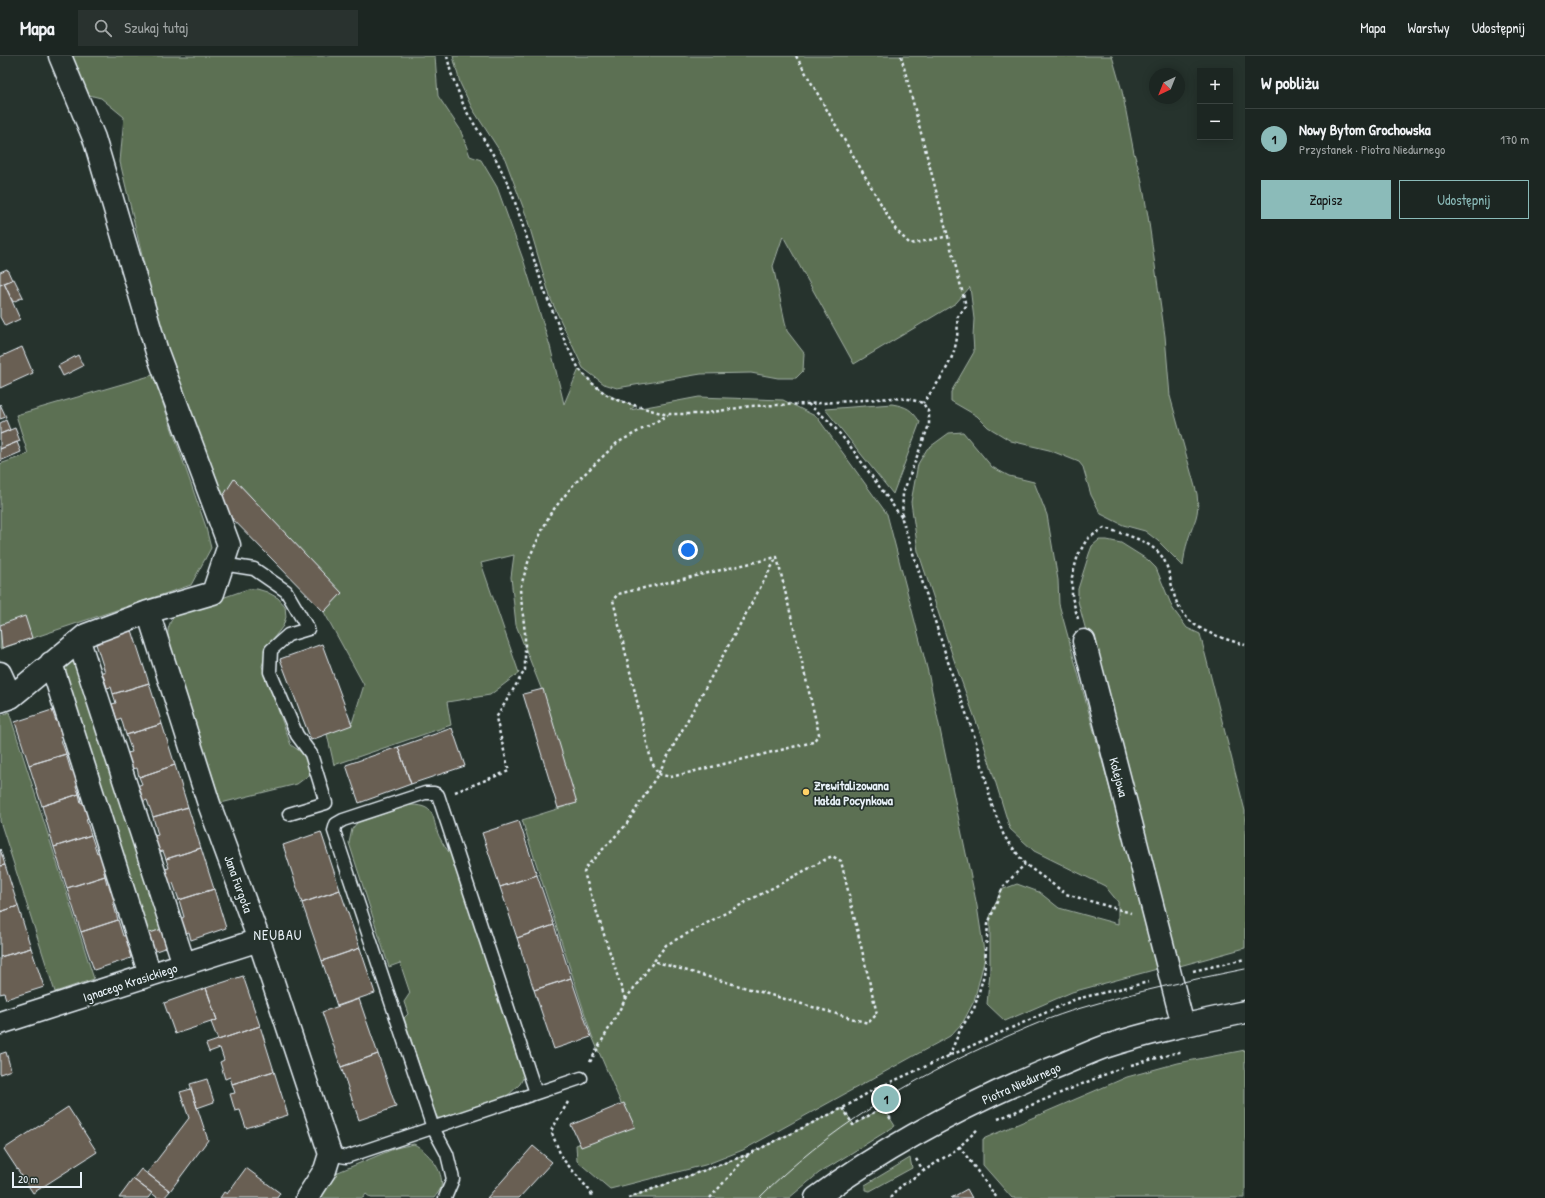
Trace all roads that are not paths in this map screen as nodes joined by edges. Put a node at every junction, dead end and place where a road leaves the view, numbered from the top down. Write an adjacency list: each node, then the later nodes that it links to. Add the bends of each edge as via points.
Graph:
1 (60, 56): 2 (street, via 94,138 157,352 229,545)
2 (222, 564): 3 (street, via 213,593); 9 (lane, via 254,569 286,592 308,629 288,635 271,650 270,672 297,735 311,754 326,803)
3 (148, 612): 4 (street, via 86,635); 10 (street, Jana Furgoła, via 209,804)
4 (79, 641): 6 (street); 11 (street)
5 (1084, 641): 15 (street, Kolejowa)
6 (51, 663): 8 (street); 12 (street)
7 (0, 673): 8 (street)
8 (6, 699)
9 (289, 814)
10 (259, 940): 11 (street, Ignacego Krasickiego); 19 (street, Jana Furgoła)
11 (184, 964): 12 (street, Ignacego Krasickiego)
12 (150, 975): 14 (street, Ignacego Krasickiego)
13 (1245, 1012): 15 (street, Piotra Niedurnego)
14 (1, 1019)
15 (1183, 1025): 22 (street, Piotra Niedurnego, via 1104,1048 1007,1088 904,1140)
16 (581, 1078): 17 (lane)
17 (536, 1093): 18 (lane); 18 (lane, via 440,798 434,793 425,793 343,820 336,824 334,831)
18 (433, 1128): 19 (lane, via 346,1157); 21 (lane, via 447,1154 453,1179)
19 (330, 1154): 20 (street, via 325,1170)
20 (306, 1198)
21 (445, 1198)
22 (816, 1198)

